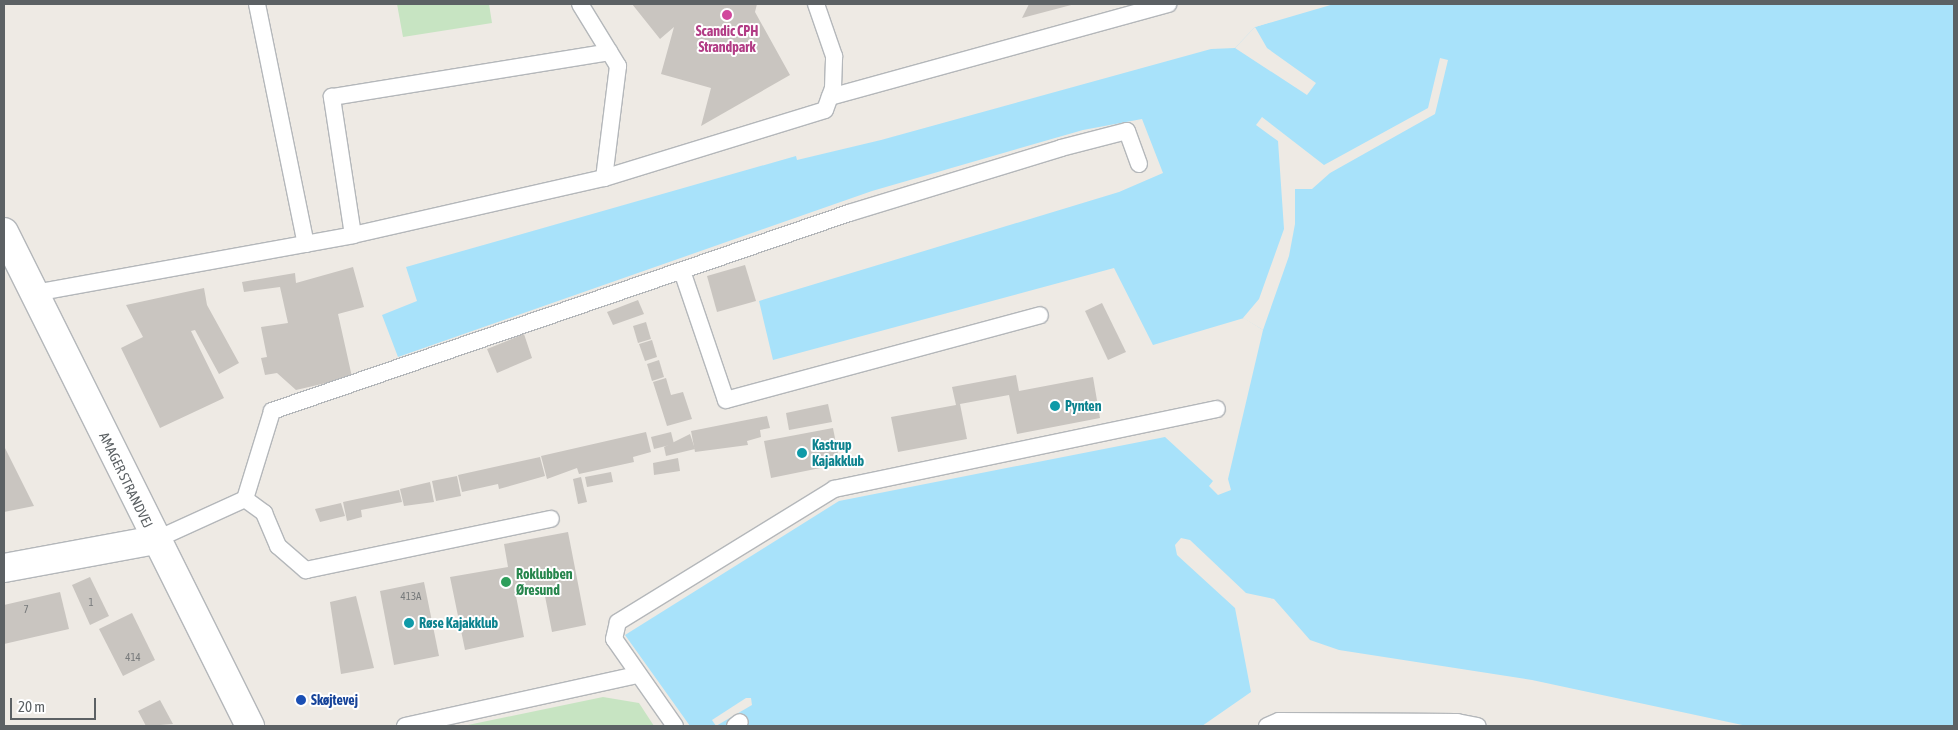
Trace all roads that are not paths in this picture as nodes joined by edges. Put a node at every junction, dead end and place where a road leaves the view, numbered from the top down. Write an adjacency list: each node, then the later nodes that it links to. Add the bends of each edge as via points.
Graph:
1 (257, 4): 11 (lane)
2 (580, 4): 5 (lane)
3 (816, 4): 6 (lane, via 834,56)
4 (1168, 4): 6 (lane)
5 (609, 52): 8 (lane, via 618,66); 10 (lane, via 332,97)
6 (830, 97): 8 (lane, via 825,110)
7 (1139, 164): 12 (lane, via 1127,131 849,213)
8 (604, 178): 10 (lane)
9 (4, 232): 13 (street, AMAGER STRANDVEJ)
10 (353, 235): 11 (lane)
11 (306, 244): 13 (lane)
12 (682, 271): 14 (lane, via 726,400); 16 (lane, via 272,411)
13 (35, 293): 18 (street, AMAGER STRANDVEJ)
14 (1040, 315)
15 (1218, 409): 20 (lane, via 834,489 618,622 614,639)
16 (245, 499): 17 (lane, via 264,513 278,546 306,570); 18 (lane)
17 (551, 519)
18 (155, 540): 19 (street); 21 (street, AMAGER STRANDVEJ)
19 (4, 568)
20 (637, 675): 22 (lane); 23 (lane)
21 (250, 726)
22 (405, 726)
23 (675, 726)
24 (1267, 726): 25 (lane, via 1288,721 1457,722)
25 (1478, 726)

